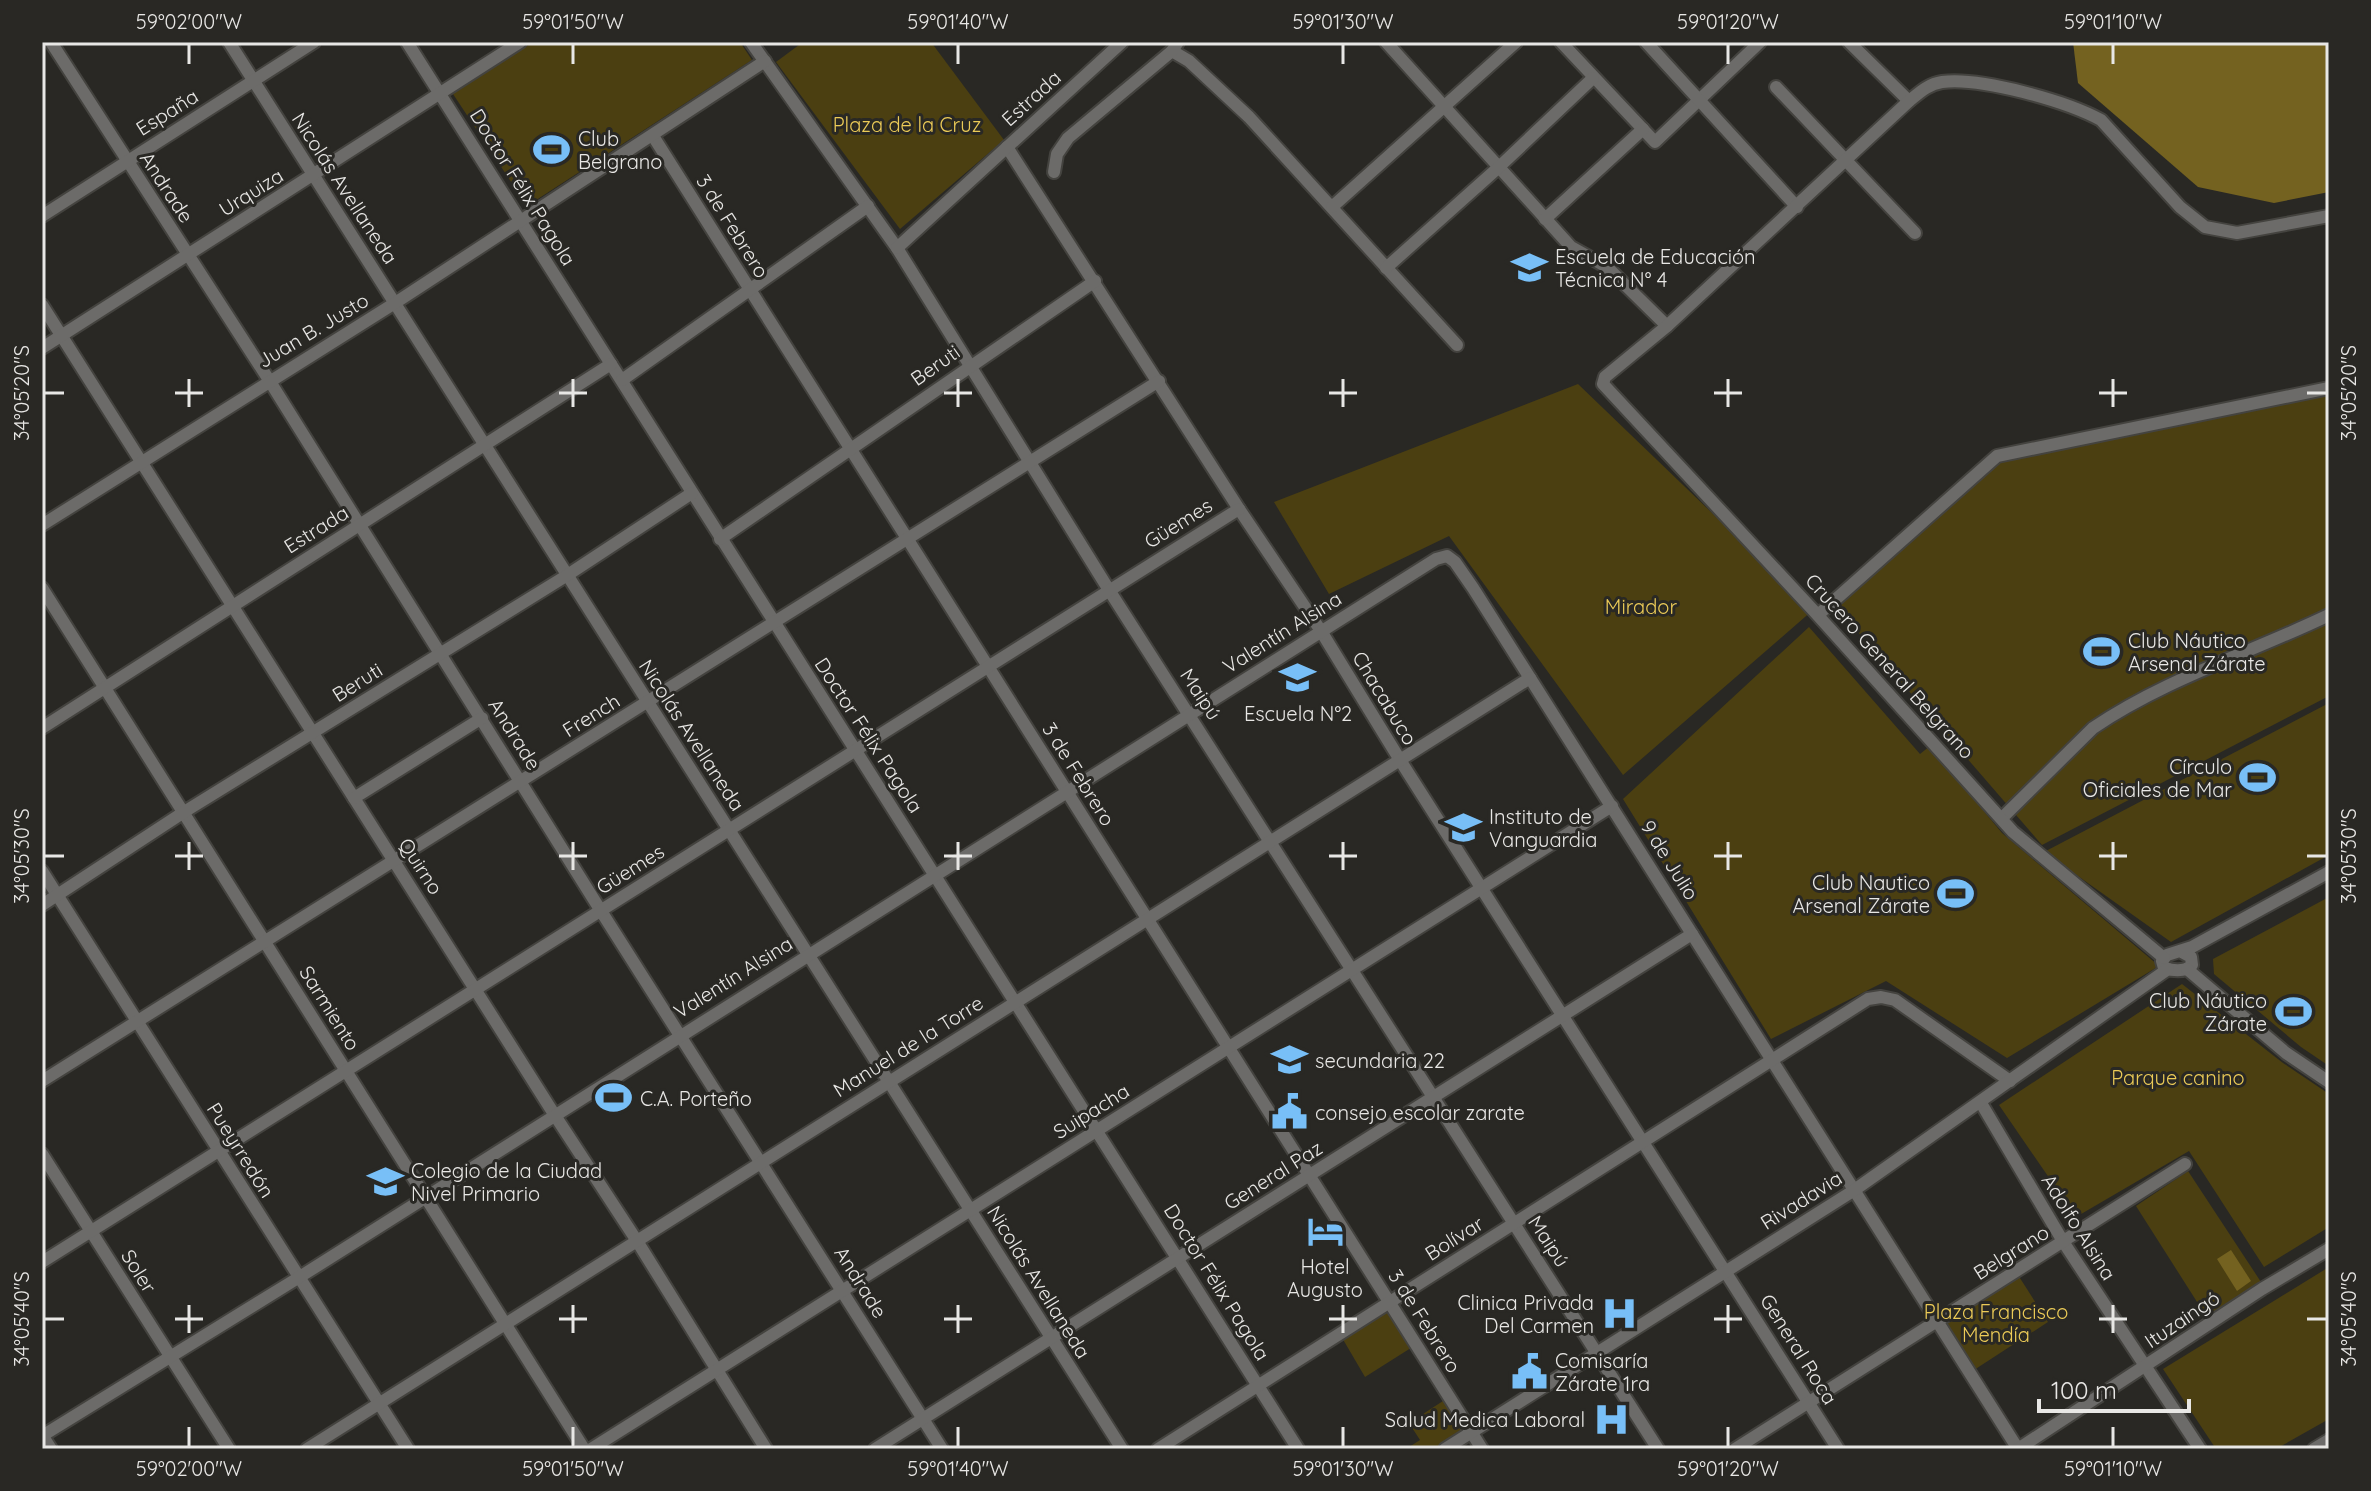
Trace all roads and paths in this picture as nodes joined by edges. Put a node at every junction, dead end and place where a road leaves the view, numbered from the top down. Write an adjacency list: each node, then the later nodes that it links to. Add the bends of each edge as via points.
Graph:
1 (51, 42): 27 (street, Andrade)
2 (229, 42): 17 (street, Nicolás Avellaneda)
3 (314, 42): 17 (street, España)
4 (407, 42): 19 (street, Doctor Félix Pagola)
5 (520, 42): 19 (street, Urquiza)
6 (751, 42): 15 (street)
7 (1122, 42): 25 (street, Estrada)
8 (1386, 42): 22 (street)
9 (1516, 42): 22 (street)
10 (1561, 42): 16 (street)
11 (1646, 42): 20 (street)
12 (1760, 42): 20 (street)
13 (1849, 42): 21 (street)
14 (1175, 47): 29 (street, via 1068,138 1057,154); 32 (street)
15 (765, 61): 24 (street, Juan B. Justo); 31 (street, Maipú)
16 (1593, 78): 23 (street); 28 (street)
17 (254, 82): 27 (street, España); 30 (street, Nicolás Avellaneda)
18 (1776, 87): 26 (street)
19 (440, 93): 30 (street, Urquiza); 36 (street, Doctor Félix Pagola)
20 (1700, 101): 23 (street, via 1655,142); 33 (street)
21 (1909, 101): 26 (street); 35 (street, via 1941,82 1970,83 2088,113 2110,126 2192,219 2219,231 2237,233)
22 (1444, 107): 28 (street); 32 (street)
23 (1643, 129): 37 (street)
24 (653, 136): 36 (street, Juan B. Justo); 43 (street, 3 de Febrero)
25 (1007, 147): 39 (street, Estrada); 42 (street, Chacabuco)
26 (1847, 160): 33 (street); 38 (street)
27 (127, 161): 34 (street, España); 40 (street, Andrade)
28 (1499, 167): 37 (street); 41 (street)
29 (1054, 172)
30 (314, 176): 40 (street, Urquiza); 44 (street, Nicolás Avellaneda)
31 (868, 206): 39 (street, Maipú); 43 (street)
32 (1332, 207): 41 (street)
33 (1797, 207): 46 (street)
34 (42, 216)
35 (2329, 216)
36 (520, 219): 44 (street, Juan B. Justo); 50 (street, Doctor Félix Pagola)
37 (1545, 219): 46 (street, via 1571,247 1607,267)
38 (1915, 233)
39 (897, 248): 51 (street, Maipú)
40 (187, 255): 47 (street, Urquiza); 52 (street, Andrade)
41 (1386, 268): 48 (street)
42 (1095, 281): 51 (street, Beruti); 54 (street, Chacabuco)
43 (749, 289): 53 (street); 57 (street, 3 de Febrero)
44 (395, 303): 52 (street, Juan B. Justo); 56 (street, Nicolás Avellaneda)
45 (42, 305): 47 (street, Quirno)
46 (1667, 326): 71 (street, Crucero General Belgrano, via 1603,384)
47 (62, 335): 49 (street, Urquiza); 58 (street, Quirno)
48 (1457, 345)
49 (42, 348)
50 (611, 364): 53 (street, Doctor Félix Pagola); 56 (street, Estrada)
51 (971, 364): 57 (street, Beruti); 59 (street, Maipú)
52 (269, 380): 58 (street, Juan B. Justo); 63 (street, Andrade)
53 (622, 380): 60 (street, Doctor Félix Pagola)
54 (1159, 381): 59 (street, French); 61 (street, Chacabuco)
55 (2329, 388): 71 (street, via 1997,456)
56 (485, 444): 63 (street, Estrada); 67 (street, Nicolás Avellaneda)
57 (851, 450): 64 (street, Beruti); 65 (street, 3 de Febrero)
58 (141, 462): 62 (street, Juan B. Justo); 70 (street, Quirno)
59 (1030, 462): 65 (street, French); 69 (street, Maipú)
60 (692, 493): 64 (street, Doctor Félix Pagola); 67 (street, Beruti)
61 (1239, 509): 69 (street, Güemes); 74 (street, Chacabuco)
62 (42, 525)
63 (360, 525): 70 (street, Estrada); 75 (street, Andrade)
64 (720, 539): 73 (street, Doctor Félix Pagola)
65 (907, 540): 73 (street, French); 76 (street, 3 de Febrero)
66 (1447, 556): 74 (street, Valentín Alsina); 77 (street, 9 de Julio)
67 (566, 576): 75 (street, Beruti); 79 (street, Nicolás Avellaneda)
68 (42, 588): 78 (street, Sarmiento)
69 (1109, 590): 76 (street, Güemes); 80 (street, Maipú)
70 (232, 605): 78 (street, Estrada); 83 (street, Quirno)
71 (1818, 615): 91 (street, Crucero General Belgrano)
72 (2329, 615): 91 (street, via 2171,682 2109,717)
73 (773, 623): 79 (street, French); 84 (street, Doctor Félix Pagola)
74 (1321, 631): 80 (street, Valentín Alsina); 85 (street, Chacabuco)
75 (442, 654): 81 (street, Andrade); 83 (street, Beruti)
76 (988, 667): 84 (street, Güemes); 87 (street, 3 de Febrero)
77 (1530, 678): 85 (street, Manuel de la Torre); 89 (street, 9 de Julio)
78 (104, 688): 82 (street, Estrada); 90 (street, Sarmiento)
79 (648, 703): 86 (street, French); 92 (street, Nicolás Avellaneda)
80 (1190, 713): 87 (street, Valentín Alsina); 93 (street, Maipú)
81 (482, 718): 86 (street, Andrade); 88 (street)
82 (42, 728)
83 (313, 733): 88 (street, Quirno); 90 (street, Beruti)
84 (855, 751): 92 (street, Güemes); 97 (street, Doctor Félix Pagola)
85 (1400, 760): 93 (street, Manuel de la Torre); 99 (street, Chacabuco)
86 (521, 782): 94 (street, French); 102 (street, Andrade)
87 (1066, 791): 97 (street, Valentín Alsina); 103 (street, 3 de Febrero)
88 (354, 798): 94 (street, Quirno)
89 (1612, 806): 99 (street, Suipacha); 104 (street, 9 de Julio)
90 (184, 812): 100 (street, Beruti); 105 (street, Sarmiento)
91 (2002, 818): 108 (street, Crucero General Belgrano)
92 (729, 830): 102 (street, Güemes); 107 (street, Nicolás Avellaneda)
93 (1271, 841): 103 (street, Manuel de la Torre); 110 (street, Maipú)
94 (394, 862): 105 (street, French); 111 (street, Quirno)
95 (42, 871): 100 (street, Pueyrredón)
96 (2329, 872): 106 (street, Rivadavia)
97 (934, 875): 107 (street, Valentín Alsina); 112 (street, Doctor Félix Pagola)
98 (2329, 881): 109 (street, via 2201,950)
99 (1483, 888): 110 (street, Suipacha); 113 (street, Chacabuco)
100 (57, 895): 101 (street, Beruti); 114 (street, Pueyrredón)
101 (42, 905)
102 (601, 911): 111 (street, Güemes); 115 (street, Andrade)
103 (1147, 920): 112 (street, Manuel de la Torre); 116 (street, 3 de Febrero)
104 (1692, 934): 113 (street, General Paz); 117 (street, 9 de Julio)
105 (263, 940): 114 (street, French); 118 (street, Sarmiento)
106 (2180, 951): 108 (street, Rivadavia); 109 (street, via 2187,953)
107 (808, 954): 115 (street, Valentín Alsina); 121 (street, Nicolás Avellaneda)
108 (2166, 964): 109 (street); 120 (street, Rivadavia)
109 (2190, 965): 122 (street, via 2286,1053)
110 (1353, 970): 116 (street, Suipacha); 123 (street, Maipú)
111 (477, 988): 118 (street, Güemes); 125 (street, Quirno)
112 (1015, 1003): 121 (street, Manuel de la Torre); 126 (street, Doctor Félix Pagola)
113 (1564, 1015): 123 (street, General Paz); 127 (street, Chacabuco)
114 (137, 1021): 119 (street, French); 128 (street, Pueyrredón)
115 (680, 1035): 125 (street, Valentín Alsina); 130 (street, Andrade)
116 (1228, 1047): 126 (street, Suipacha); 132 (street, 3 de Febrero)
117 (1772, 1061): 120 (street, Bolívar, via 1868,999 1881,997 1895,1000); 127 (street, Bolívar); 133 (street, 9 de Julio)
118 (345, 1069): 128 (street, Güemes); 134 (street, Sarmiento)
119 (42, 1081)
120 (2010, 1081): 124 (street, Rivadavia)
121 (889, 1082): 130 (street, Manuel de la Torre); 135 (street, Nicolás Avellaneda)
122 (2329, 1082)
123 (1434, 1097): 132 (street, General Paz); 136 (street, Maipú)
124 (1981, 1103): 133 (street, Rivadavia); 139 (street, Adolfo Alsina)
125 (554, 1114): 134 (street, Valentín Alsina); 138 (street, Quirno)
126 (1097, 1131): 135 (street, Suipacha); 141 (street, Doctor Félix Pagola)
127 (1642, 1143): 136 (street, Bolívar); 143 (street, Chacabuco)
128 (218, 1150): 137 (street, Güemes); 144 (street, Pueyrredón)
129 (42, 1154): 137 (street, Soler)
130 (761, 1162): 138 (street, Manuel de la Torre); 145 (street, Andrade)
131 (2185, 1164): 139 (street, Belgrano)
132 (1309, 1176): 141 (street, General Paz); 146 (street, 3 de Febrero)
133 (1853, 1191): 143 (street, Rivadavia); 147 (street, 9 de Julio)
134 (425, 1196): 144 (street, Valentín Alsina); 148 (street, Sarmiento)
135 (970, 1210): 145 (street, Suipacha); 149 (street, Nicolás Avellaneda)
136 (1514, 1224): 146 (street, Bolívar); 150 (street, Maipú)
137 (91, 1232): 142 (street, Güemes); 151 (street, Soler)
138 (637, 1241): 148 (street, Manuel de la Torre); 153 (street, Quirno)
139 (2064, 1243): 147 (street, Belgrano); 152 (street, Adolfo Alsina)
140 (2329, 1249): 152 (street, Ituzaingó)
141 (1178, 1258): 149 (street, General Paz); 154 (street, Doctor Félix Pagola)
142 (42, 1262)
143 (1726, 1271): 150 (street, Rivadavia); 155 (street, General Roca)
144 (298, 1278): 151 (street, Valentín Alsina); 156 (street, Pueyrredón)
145 (843, 1291): 153 (street, Suipacha); 157 (street, Andrade)
146 (1389, 1303): 154 (street, Bolívar); 158 (street, 3 de Febrero)
147 (1936, 1322): 155 (street, Belgrano); 178 (street, 9 de Julio)
148 (505, 1324): 156 (street, Manuel de la Torre); 165 (street, Sarmiento)
149 (1051, 1339): 157 (street, General Paz); 170 (street, Nicolás Avellaneda)
150 (1597, 1353): 158 (street, Rivadavia); 175 (street, Maipú)
151 (169, 1355): 159 (street, Valentín Alsina); 162 (street, Soler)
152 (2146, 1367): 178 (street, Ituzaingó); 179 (street, Adolfo Alsina)
153 (717, 1371): 166 (street, Suipacha); 167 (street, Quirno)
154 (1259, 1385): 171 (street, Bolívar); 172 (street, Doctor Félix Pagola)
155 (1809, 1402): 176 (street, Belgrano); 177 (street, General Roca)
156 (379, 1404): 163 (street, Manuel de la Torre); 164 (street, Pueyrredón)
157 (923, 1419): 168 (street, General Paz); 169 (street, Andrade)
158 (1471, 1432): 173 (street, Rivadavia); 174 (street, 3 de Febrero)
159 (42, 1435): 161 (street)
160 (2328, 1440): 180 (street)
161 (51, 1449)
162 (229, 1449)
163 (307, 1449)
164 (408, 1449)
165 (584, 1449)
166 (591, 1449)
167 (766, 1449)
168 (875, 1449)
169 (942, 1449)
170 (1122, 1449)
171 (1158, 1449)
172 (1298, 1449)
173 (1445, 1449)
174 (1482, 1449)
175 (1658, 1449)
176 (1735, 1449)
177 (1838, 1449)
178 (2018, 1449)
179 (2200, 1449)
180 (2314, 1449)

